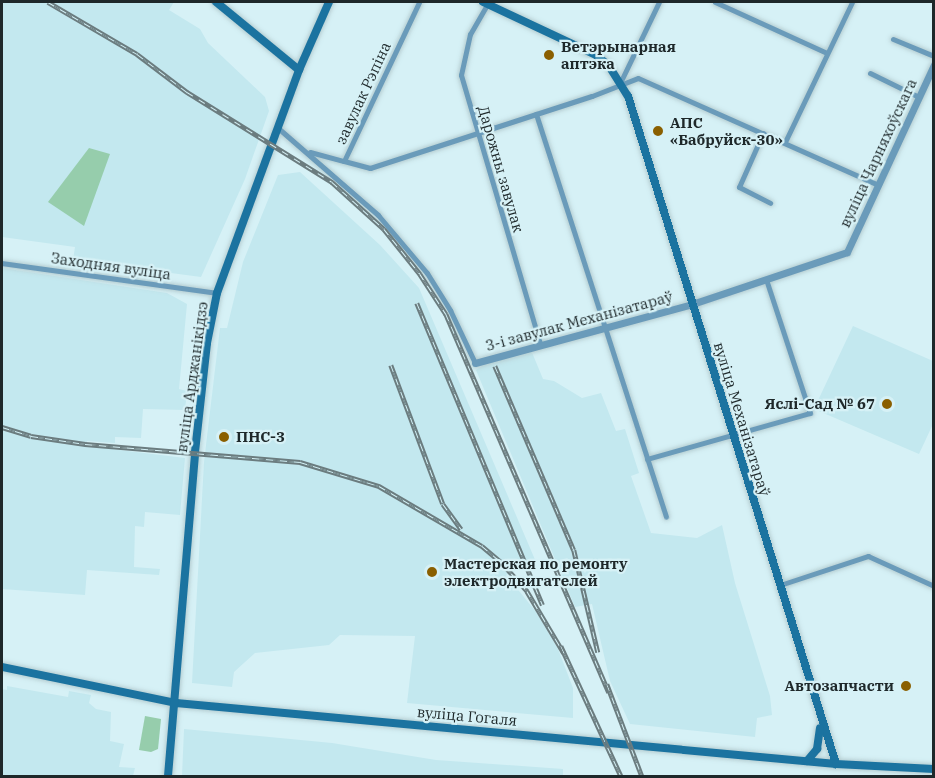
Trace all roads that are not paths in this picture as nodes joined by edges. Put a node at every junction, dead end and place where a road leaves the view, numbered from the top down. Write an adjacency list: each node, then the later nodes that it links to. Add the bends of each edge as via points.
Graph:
1 (216, 2): 12 (main road)
2 (329, 2): 12 (main road, вуліца Арджанікідзэ)
3 (419, 2): 22 (street, завулак Рэпіна)
4 (487, 2): 14 (main road, вуліца Механізатараў, via 596,55); 18 (street, Дарожны завулак, via 470,34 462,62)
5 (659, 2): 14 (street)
6 (715, 2): 9 (street)
7 (852, 2): 9 (street)
8 (893, 39): 10 (street)
9 (828, 53): 20 (street)
10 (933, 56)
11 (933, 65): 15 (street, вуліца Чарняхоўскага)
12 (299, 69): 17 (main road, вуліца Арджанікідзэ)
13 (870, 73): 15 (street)
14 (620, 83): 16 (street); 19 (street, via 638,78); 29 (main road, вуліца Механізатараў, via 636,117)
15 (919, 97): 23 (street, вуліца Чарняхоўскага)
16 (536, 114): 18 (street); 30 (street)
17 (278, 128): 21 (street, 3-і завулак Механізатараў); 28 (main road, вуліца Арджанікідзэ)
18 (477, 132): 22 (street, via 370,168); 31 (street, Дарожны завулак)
19 (764, 133): 20 (street); 24 (street, via 738,187)
20 (785, 142): 23 (street)
21 (308, 152): 22 (street, завулак Рэпіна); 32 (street, 3-і завулак Механізатараў, via 362,198 427,273)
22 (344, 161)
23 (878, 185): 25 (street, вуліца Чарняхоўскага)
24 (770, 203)
25 (848, 252): 27 (street, 3-і завулак Механізатараў)
26 (2, 263): 28 (street, Заходняя вуліца)
27 (766, 279): 29 (street, 3-і завулак Механізатараў); 33 (street, via 810,413)
28 (217, 293): 39 (main road, вуліца Арджанікідзэ, via 195,452)
29 (692, 304): 30 (street, 3-і завулак Механізатараў); 33 (main road, вуліца Механізатараў)
30 (603, 329): 31 (street, 3-і завулак Механізатараў); 34 (street)
31 (540, 344): 32 (street, 3-і завулак Механізатараў)
32 (475, 363)
33 (734, 434): 34 (street); 36 (main road, вуліца Механізатараў)
34 (647, 459): 35 (street)
35 (666, 517)
36 (780, 585): 37 (street, via 868,556); 40 (main road, вуліца Механізатараў)
37 (933, 586)
38 (2, 667): 39 (main road, вуліца Гогаля)
39 (176, 703): 41 (main road, вуліца Гогаля); 44 (main road, вуліца Арджанікідзэ)
40 (821, 723): 41 (main road, via 817,749); 42 (main road, вуліца Механізатараў)
41 (807, 761): 42 (main road, вуліца Гогаля)
42 (836, 764): 43 (main road, вуліца Гогаля)
43 (933, 769)
44 (168, 777)

